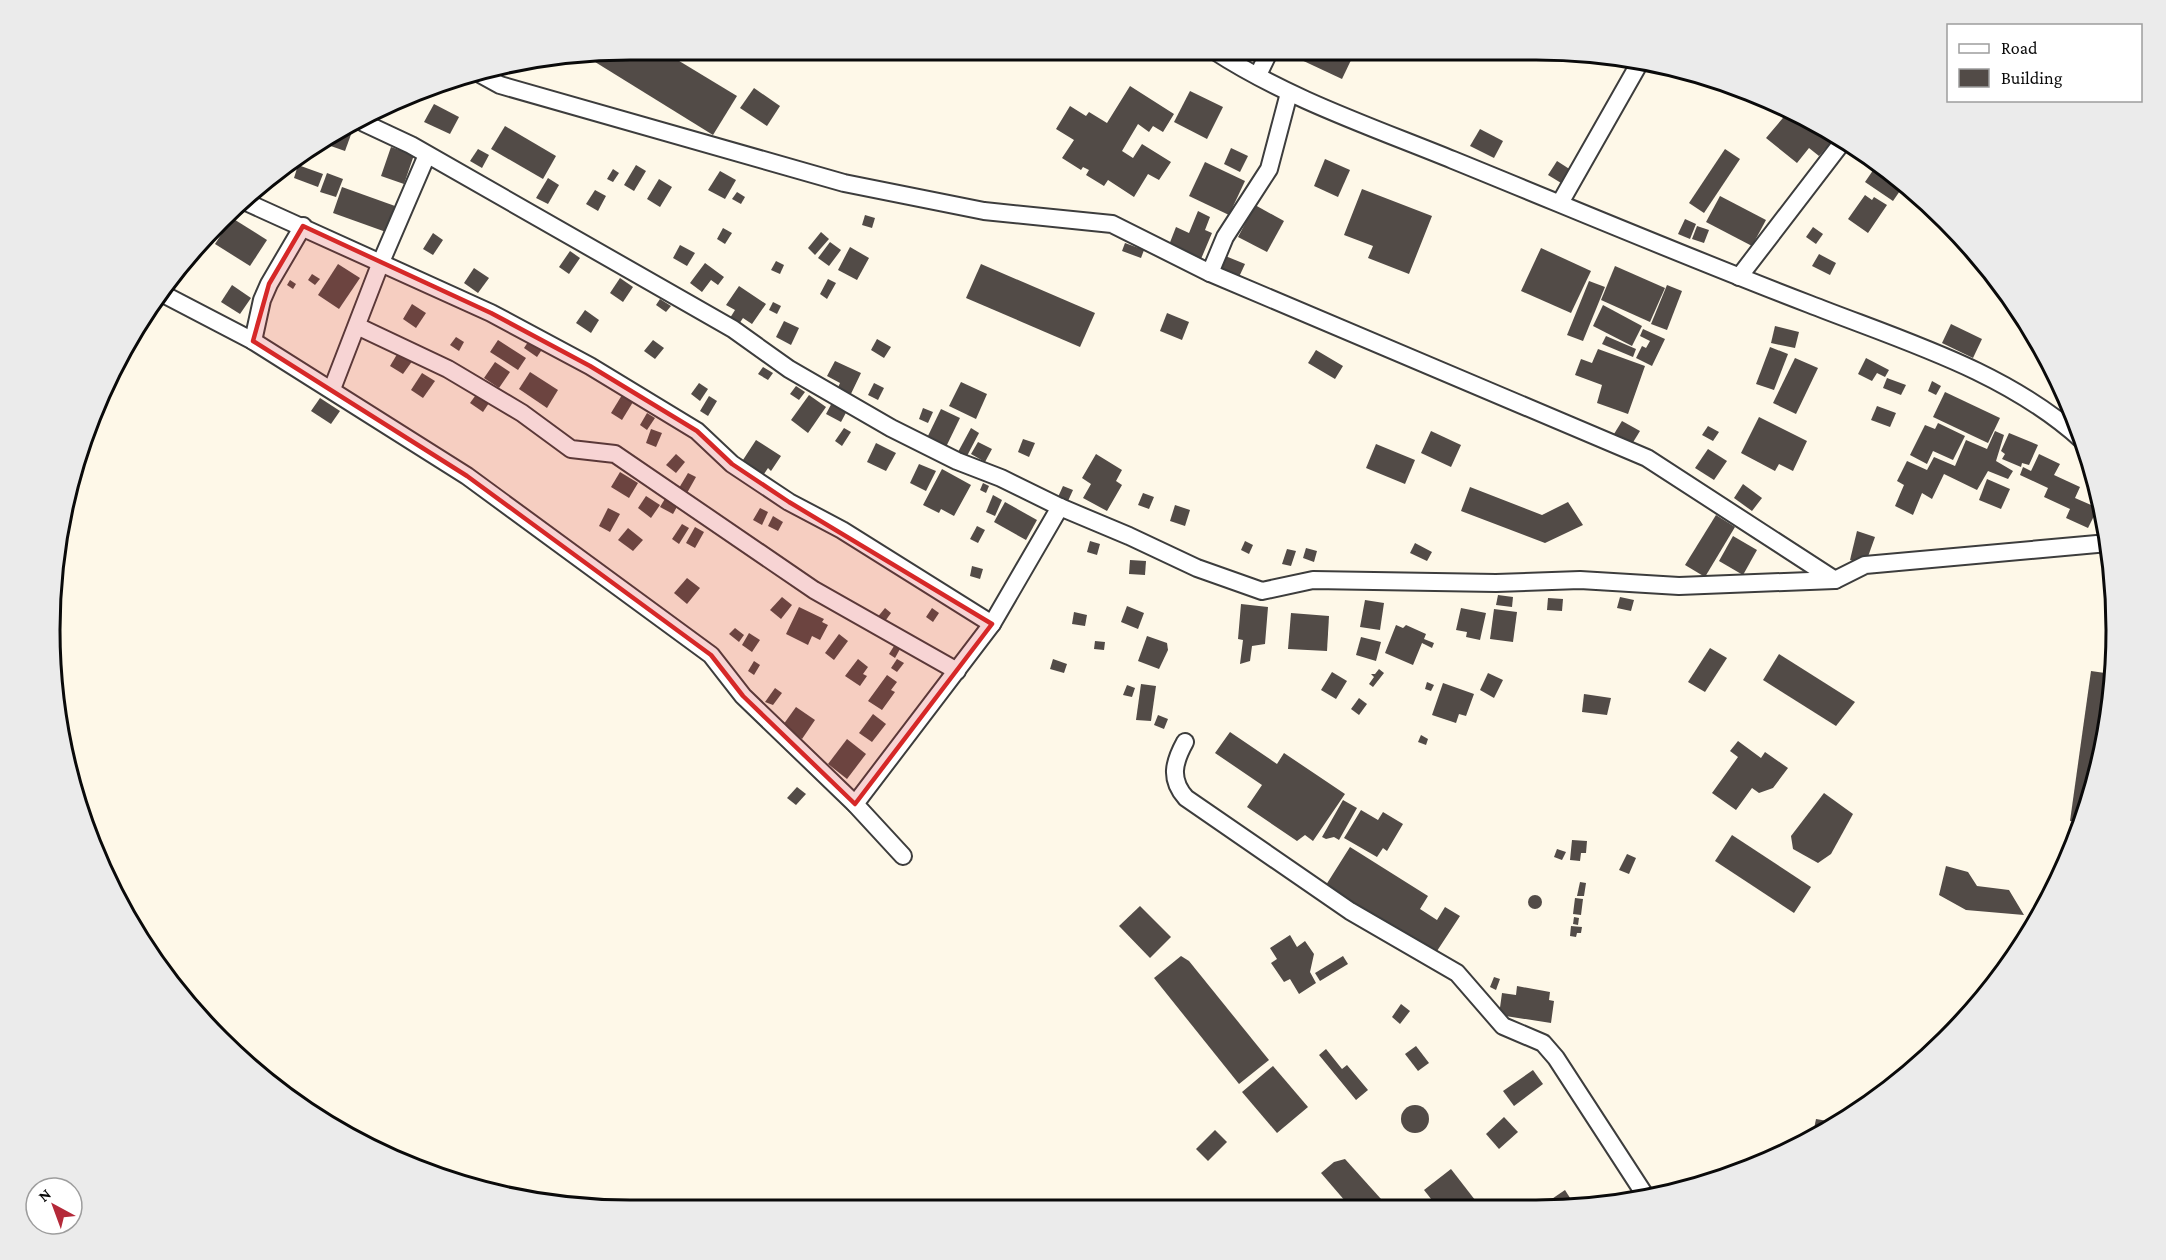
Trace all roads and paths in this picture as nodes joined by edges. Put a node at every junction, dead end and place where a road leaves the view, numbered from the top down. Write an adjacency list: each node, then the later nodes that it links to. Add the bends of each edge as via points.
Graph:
1 (1231, 60): 4 (street)
2 (1265, 60): 4 (street)
3 (1636, 69): 10 (street)
4 (1258, 75): 6 (street)
5 (487, 78): 14 (street, via 500,86 844,183 984,211 1112,224)
6 (1289, 93): 10 (street); 14 (street, via 1269,169 1225,237)
7 (367, 125): 9 (street)
8 (1839, 147): 15 (street)
9 (428, 155): 13 (street); 21 (street, via 734,329 789,369 891,428)
10 (1560, 203): 15 (street)
11 (251, 204): 12 (street)
12 (303, 226): 13 (street); 18 (street, via 269,284)
13 (381, 262): 17 (street); 24 (street, via 491,313 590,366 697,431 732,464 789,502 842,530)
14 (1210, 273): 23 (street, via 1647,458)
15 (1739, 277): 20 (street, via 1998,381 2040,406)
16 (168, 297): 18 (street)
17 (357, 326): 19 (street); 25 (street, via 448,369 522,413 571,449 615,454 814,590)
18 (253, 340): 19 (street)
19 (332, 389): 27 (street, via 467,476 711,655 743,696)
20 (2070, 430)
21 (1060, 507): 23 (street, via 1197,568 1262,591 1313,580 1580,580 1679,586); 24 (street)
22 (2099, 544): 23 (street, via 1865,565)
23 (1835, 580)
24 (992, 624): 25 (street)
25 (957, 671): 27 (street)
26 (1185, 742): 29 (street, via 1174,765 1177,788 1186,798 1350,911 1457,973 1503,1026 1542,1043 1556,1058)
27 (855, 804): 28 (street)
28 (903, 856)
29 (1643, 1190)

